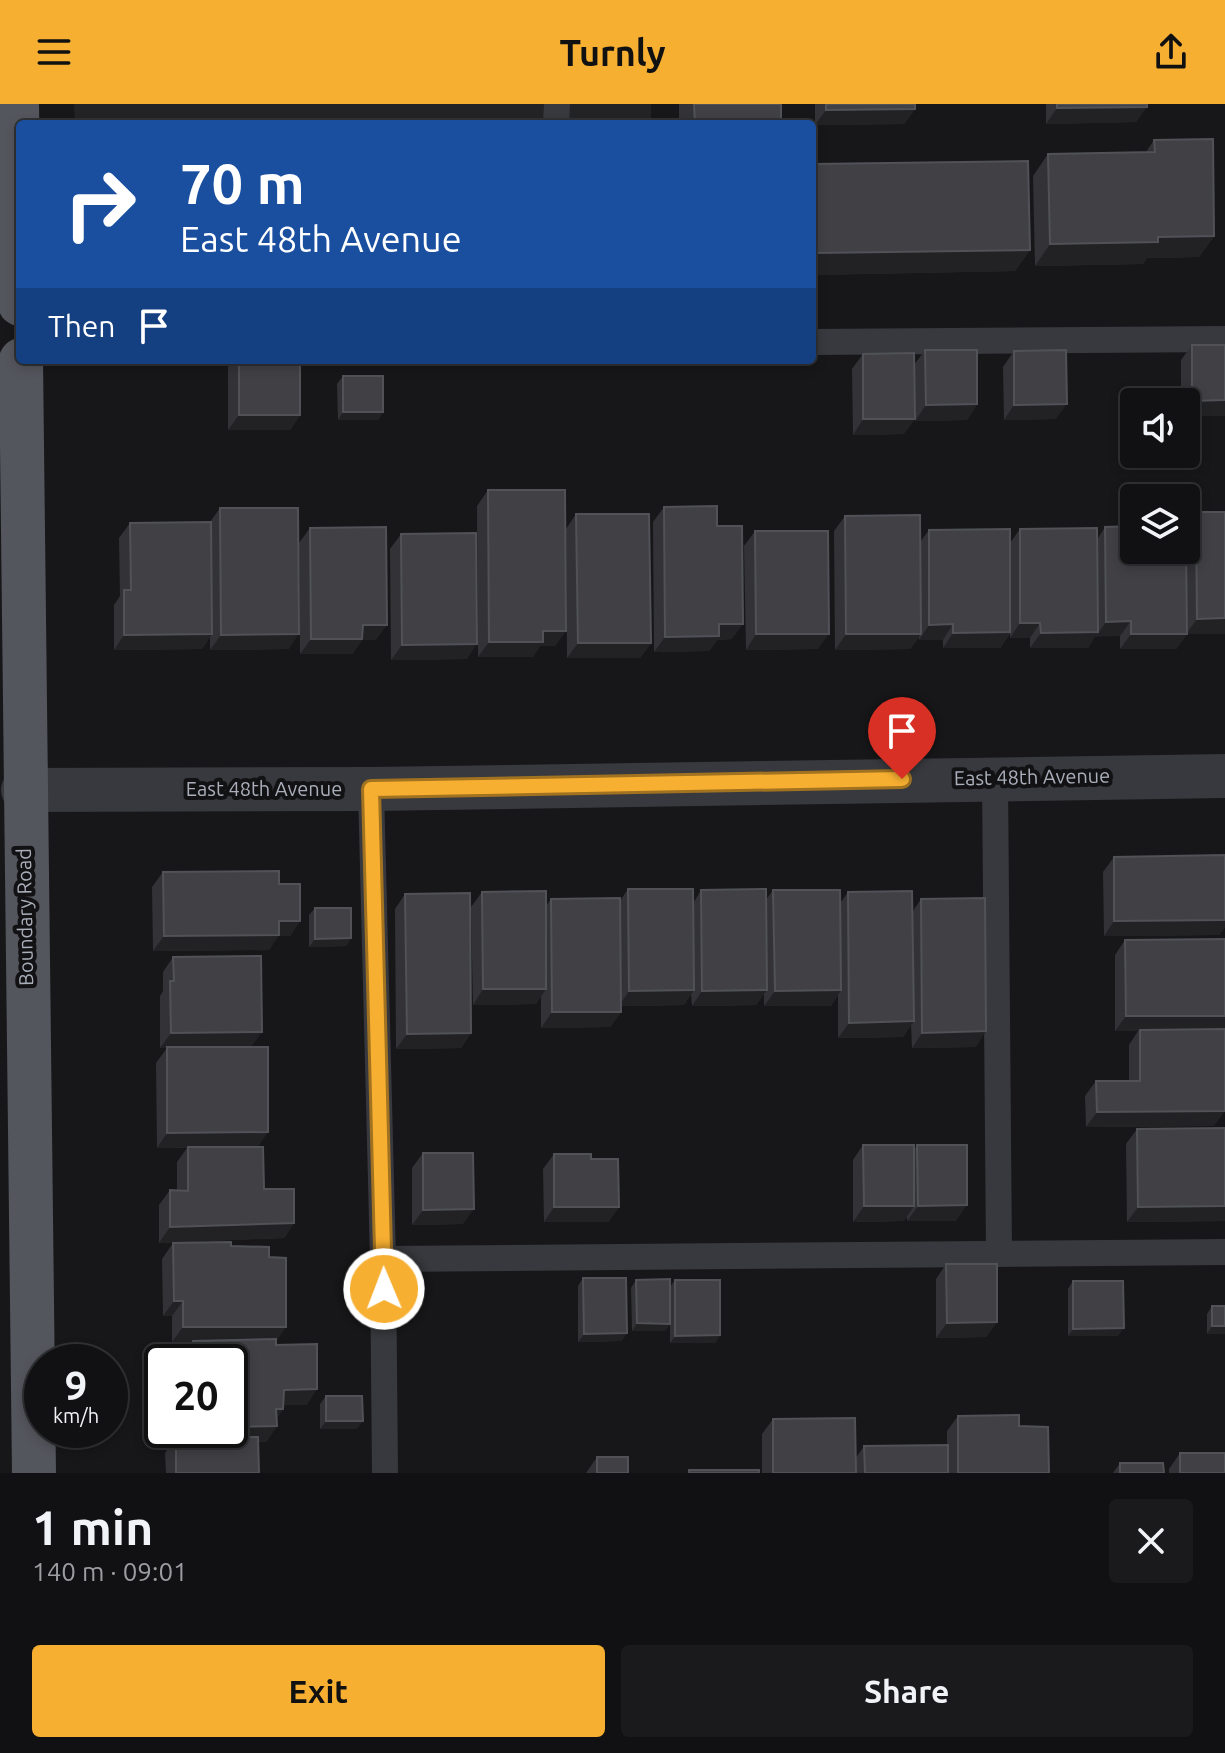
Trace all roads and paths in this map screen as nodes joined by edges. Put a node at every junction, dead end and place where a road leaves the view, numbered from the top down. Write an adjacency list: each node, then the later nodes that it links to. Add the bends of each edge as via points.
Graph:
1 (1225, 339): 2 (lane)
2 (816, 342)
3 (21, 364): 7 (main road, Boundary Road)
4 (1225, 776): 5 (street, East 48th Avenue)
5 (995, 778): 6 (street, East 48th Avenue); 9 (lane)
6 (371, 789): 7 (street, East 48th Avenue); 10 (lane)
7 (23, 790): 11 (main road, Boundary Road)
8 (1225, 1252): 9 (lane)
9 (999, 1254): 10 (lane)
10 (383, 1259): 12 (lane)
11 (34, 1473)
12 (385, 1473)

